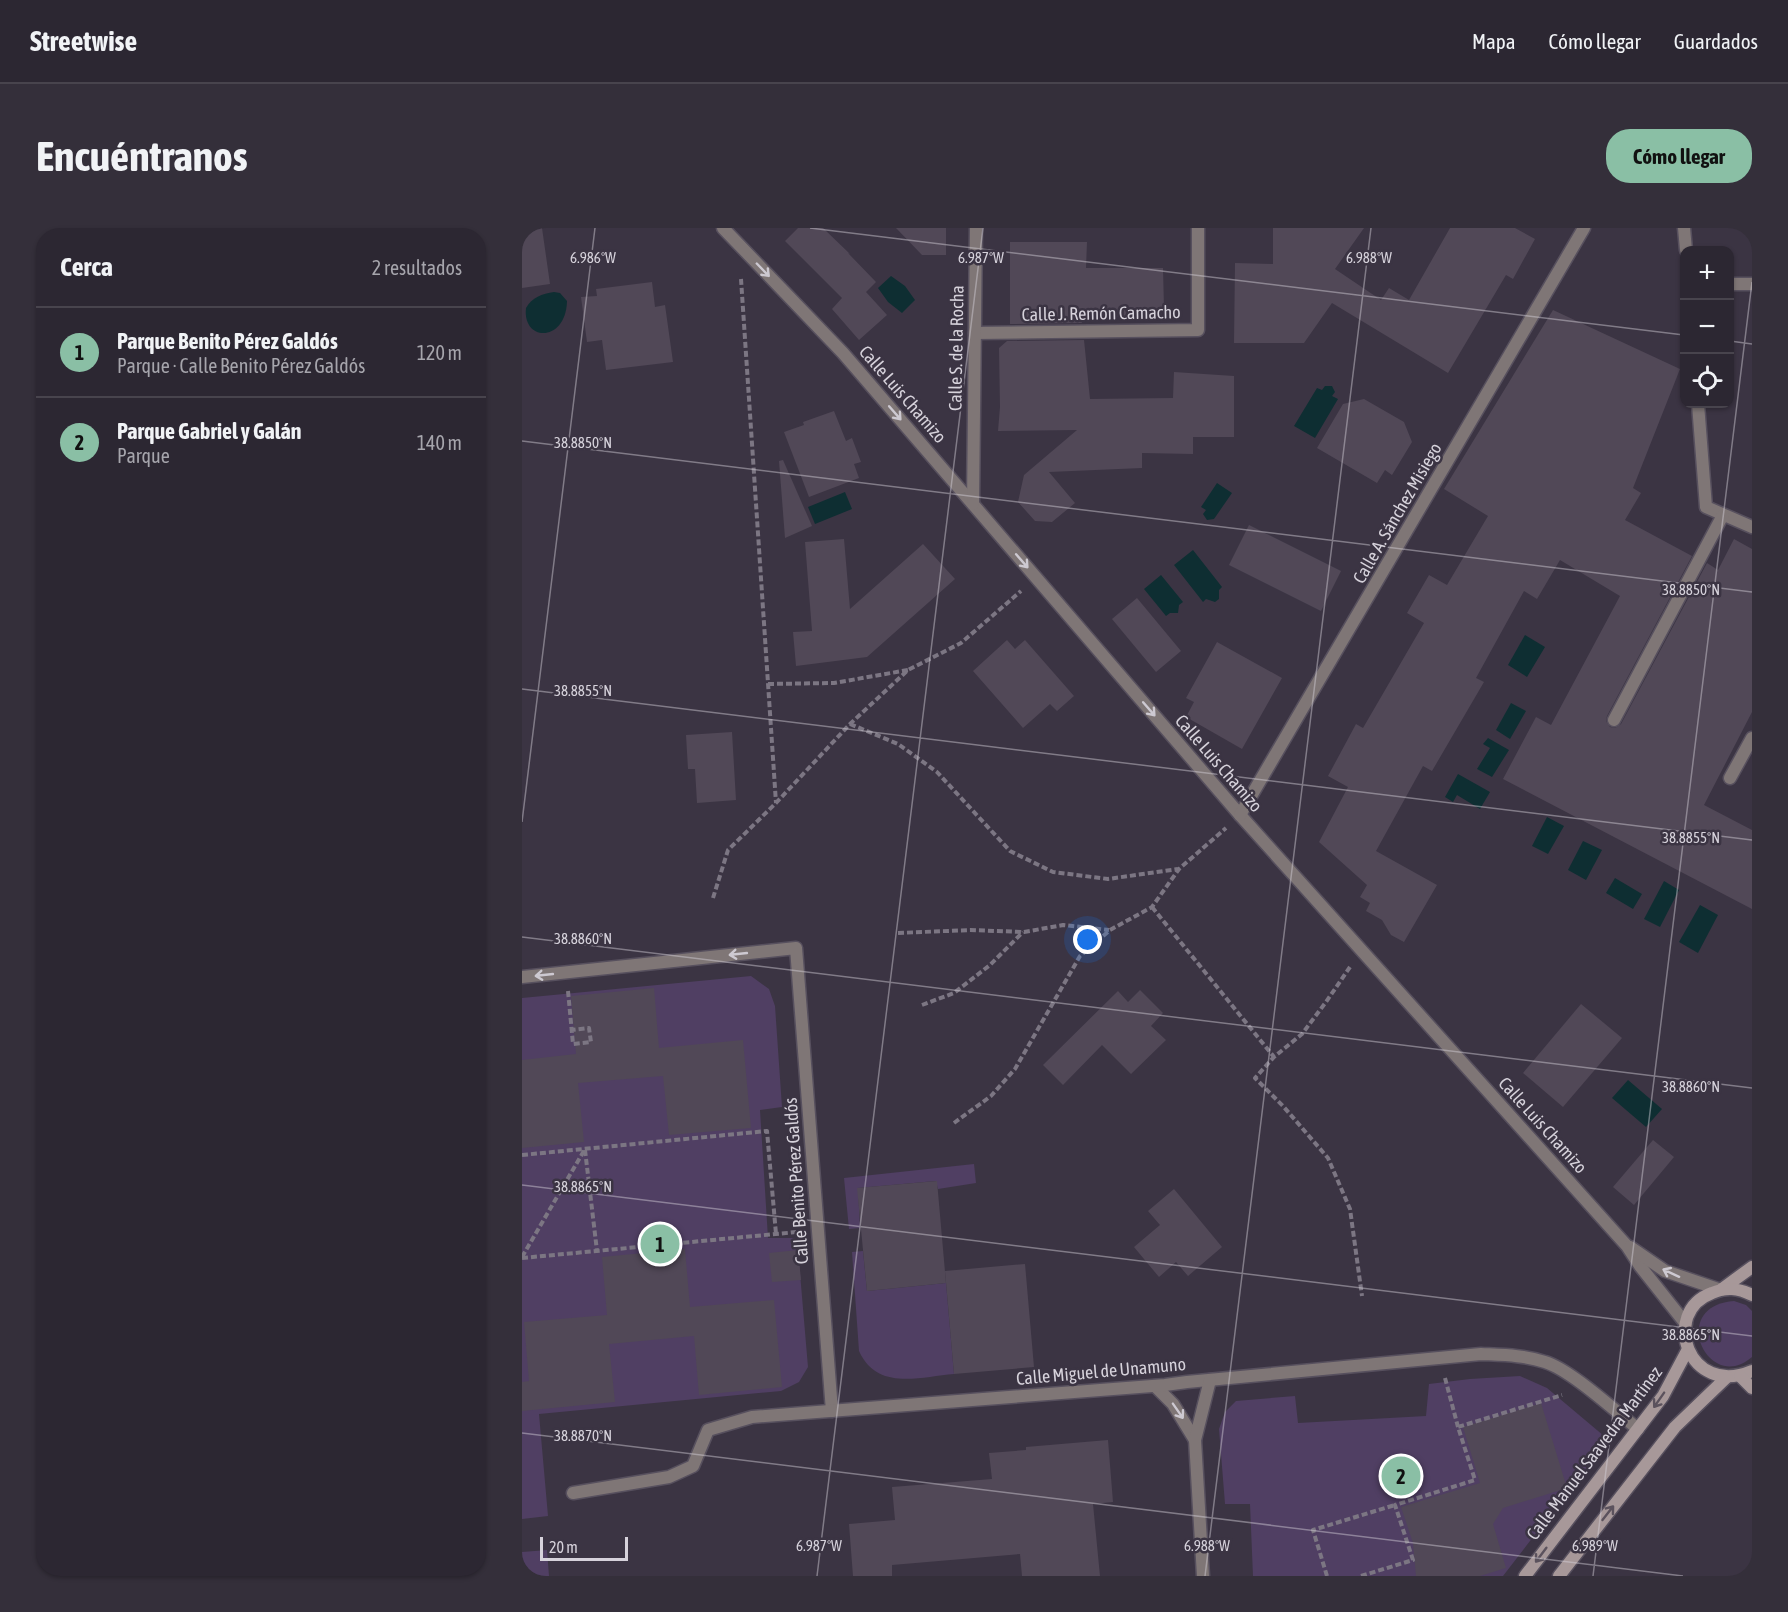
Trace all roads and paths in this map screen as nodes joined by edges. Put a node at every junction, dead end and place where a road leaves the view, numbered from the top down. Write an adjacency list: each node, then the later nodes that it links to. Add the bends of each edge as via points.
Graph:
1 (723, 228): 6 (street, Calle Luis Chamizo)
2 (976, 228): 10 (street, Calle S. de la Rocha)
3 (1198, 228): 10 (street, Calle J. Remón Camacho, via 1198,330)
4 (1584, 228): 23 (street, Calle A. Sánchez Misiego)
5 (1684, 228): 7 (street)
6 (739, 245): 12 (street, Calle Luis Chamizo, one-way to 12, via 843,353); 17 (path)
7 (1686, 246)
8 (1734, 284): 9 (street)
9 (1752, 284)
10 (975, 333): 12 (street, Calle S. de la Rocha)
11 (1698, 408): 13 (street, via 1706,507)
12 (973, 504): 15 (street, Calle Luis Chamizo, one-way to 15)
13 (1723, 515): 14 (street); 18 (street)
14 (1752, 527)
15 (1036, 577): 16 (path, via 961,643); 23 (street, Calle Luis Chamizo, one-way to 23)
16 (908, 670): 17 (path, via 834,683); 19 (path)
17 (768, 684): 22 (path)
18 (1614, 720)
19 (850, 724): 22 (path); 24 (path, via 898,744 937,772 1010,851 1053,872 1108,879)
20 (1752, 738): 21 (street)
21 (1730, 778)
22 (776, 803): 25 (path, via 728,850)
23 (1240, 815): 24 (path); 30 (street, Calle Luis Chamizo)
24 (1179, 869): 26 (path)
25 (713, 898)
26 (1152, 907): 27 (path); 35 (path)
27 (1110, 930): 28 (path, via 1063,925); 36 (path, via 1080,956 1015,1069 991,1096)
28 (1024, 932): 29 (path); 33 (path, via 954,993)
29 (898, 933)
30 (1361, 950): 35 (path, via 1302,1034); 41 (street, Calle Luis Chamizo)
31 (566, 972): 32 (street, one-way to 32); 34 (path); 56 (street, Calle Benito Pérez Galdós, one-way to 31, via 796,948)
32 (522, 977)
33 (922, 1005)
34 (572, 1030): 34 (path, via 573,1044 591,1042 589,1028)
35 (1274, 1057): 47 (path, via 1256,1078 1328,1158 1350,1209)
36 (954, 1123)
37 (585, 1148): 38 (path); 40 (path, via 767,1131); 42 (path); 43 (path)
38 (522, 1155)
39 (800, 1232): 40 (path)
40 (776, 1234): 42 (path)
41 (1628, 1246): 45 (street, one-way to 41, via 1665,1271); 48 (street, Calle Luis Chamizo)
42 (597, 1251): 43 (path)
43 (522, 1258)
44 (1752, 1267): 45 (main road)
45 (1721, 1290): 46 (main road); 48 (main road, via 1697,1302)
46 (1752, 1295)
47 (1362, 1296)
48 (1686, 1324): 49 (main road)
49 (1688, 1349): 51 (main road, via 1694,1360 1715,1375); 58 (main road, Calle Manuel Saavedra Martínez, one-way to 58, via 1663,1396)
50 (1440, 1358): 52 (street, Calle Miguel de Unamuno); 57 (path); 58 (street, Calle Miguel de Unamuno, via 1481,1354 1547,1362)
51 (1740, 1375): 54 (main road); 66 (main road, one-way to 51, via 1676,1427)
52 (1210, 1380): 53 (street, Calle Miguel de Unamuno); 59 (street)
53 (1155, 1386): 56 (street, Calle Miguel de Unamuno); 59 (street, one-way to 59, via 1173,1404)
54 (1752, 1388)
55 (1565, 1394): 57 (path)
56 (832, 1411): 60 (street, Calle Miguel de Unamuno, via 752,1418 708,1430 693,1466 669,1477)
57 (1458, 1427): 61 (path, via 1475,1480)
58 (1638, 1429): 65 (main road, Calle Manuel Saavedra Martínez, one-way to 65)
59 (1195, 1440): 62 (street)
60 (573, 1493)
61 (1395, 1505): 63 (path, via 1313,1530); 64 (path, via 1413,1560)
62 (1203, 1576)
63 (1328, 1576)
64 (1361, 1576)
65 (1525, 1576)
66 (1559, 1576)

